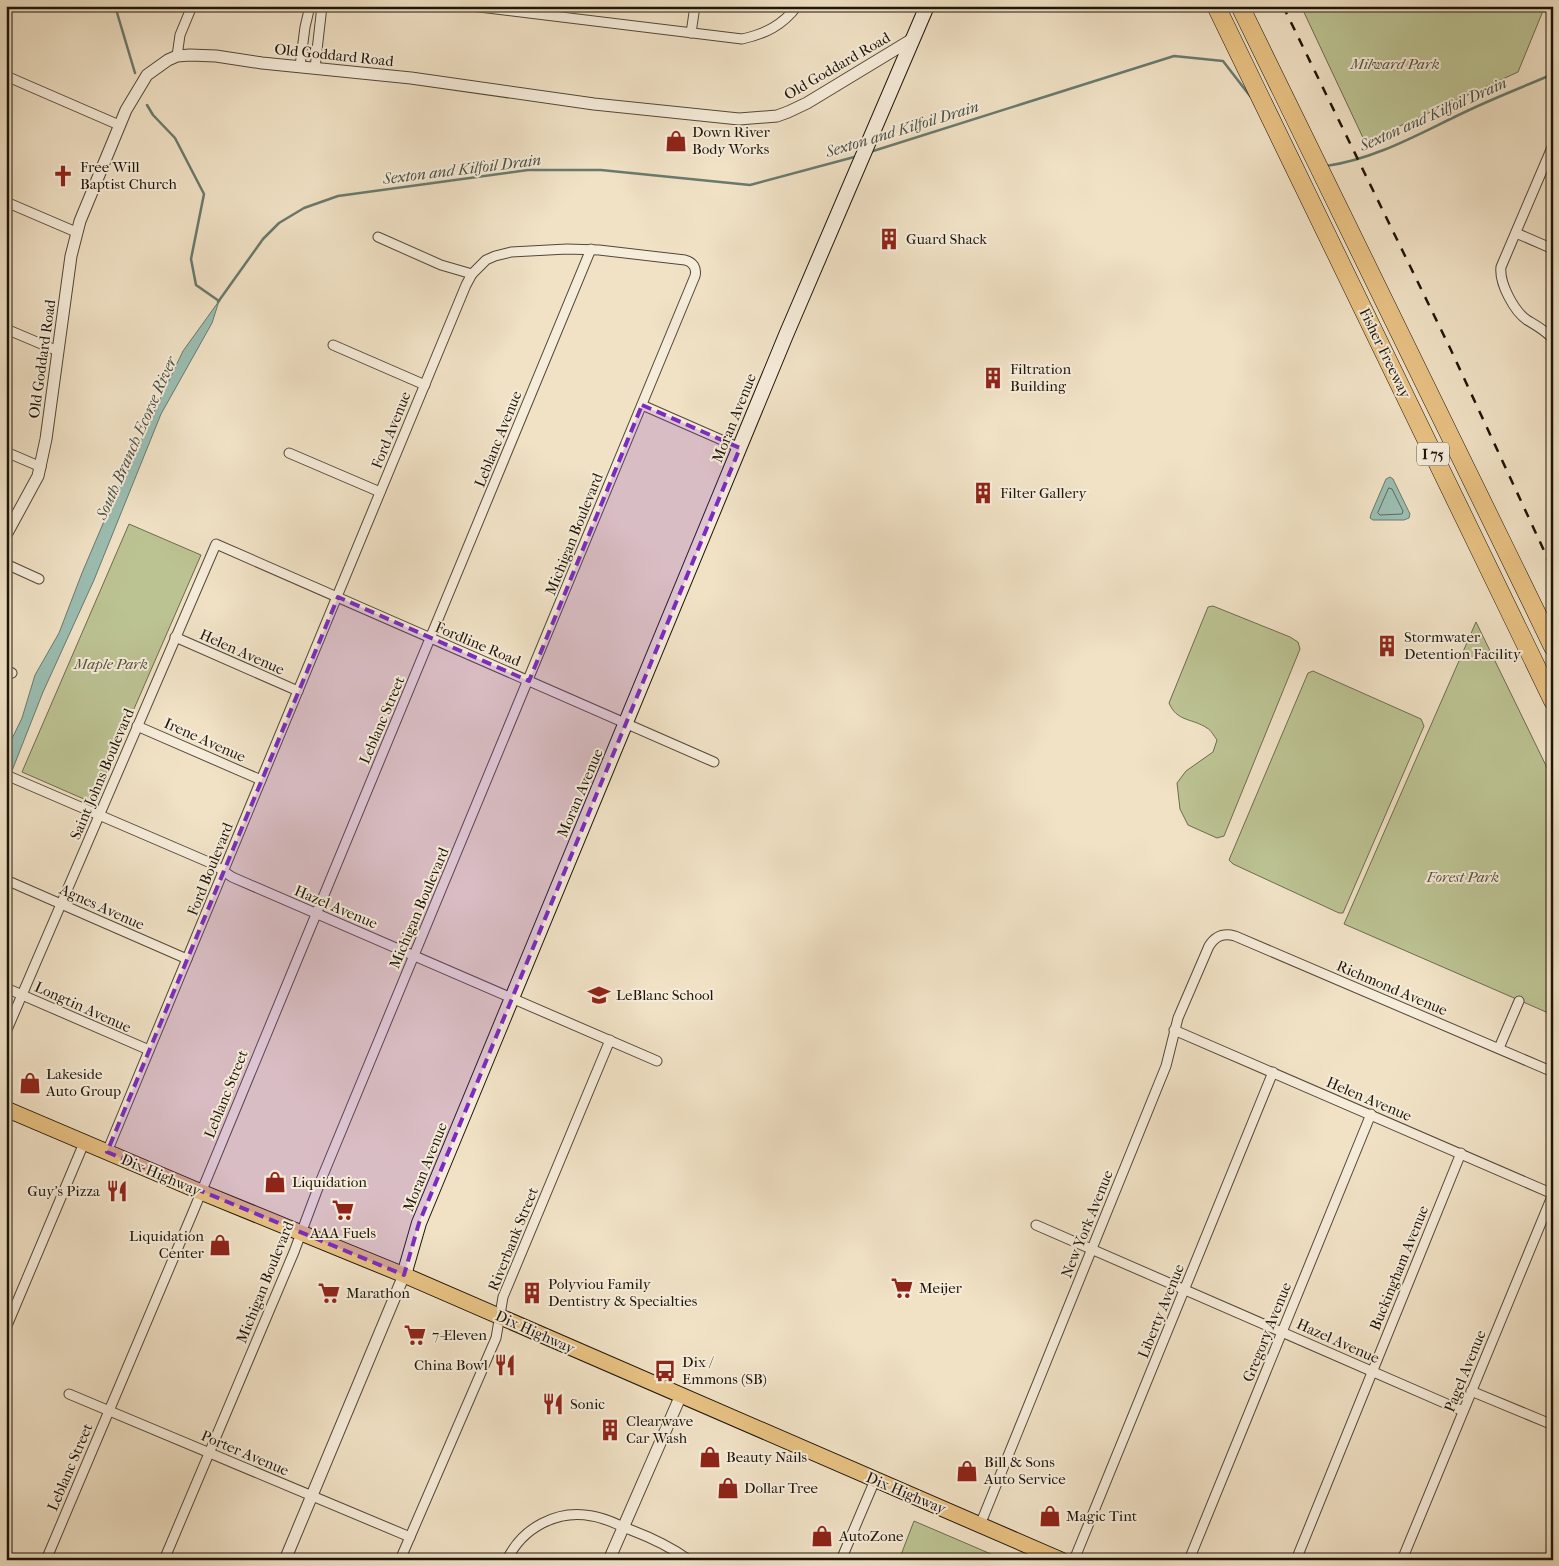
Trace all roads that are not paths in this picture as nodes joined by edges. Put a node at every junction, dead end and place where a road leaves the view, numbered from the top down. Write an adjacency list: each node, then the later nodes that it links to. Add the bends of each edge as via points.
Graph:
1 (192, 6): 14 (street, via 180,34)
2 (310, 6): 10 (street)
3 (322, 6): 11 (street)
4 (471, 6): 12 (street)
5 (694, 6): 12 (street)
6 (798, 6): 12 (street, via 771,30 754,36 727,39)
7 (927, 6): 13 (main road, Moran Avenue)
8 (1216, 6): 48 (highway, Fisher Freeway / I 75)
9 (1244, 14): 45 (highway, Fisher Freeway / I 75)
10 (305, 27): 11 (street); 15 (street)
11 (319, 28): 16 (street)
12 (691, 33)
13 (911, 40): 16 (street, Old Goddard Road, via 794,109 777,116 739,119); 33 (main road, Moran Avenue)
14 (177, 56): 15 (street, Old Goddard Road, via 216,56); 18 (street, Old Goddard Road, via 147,76)
15 (300, 66): 16 (street, Old Goddard Road)
16 (315, 68)
17 (6, 76): 18 (street)
18 (119, 125): 21 (street, Old Goddard Road)
19 (1553, 145): 22 (street)
20 (6, 202): 21 (street)
21 (76, 232): 30 (street, Old Goddard Road)
22 (1516, 233): 24 (street); 28 (street, via 1501,268 1501,280 1519,313 1543,328)
23 (378, 238): 26 (street, via 441,265)
24 (1553, 249)
25 (591, 250): 26 (street, via 504,253 486,260); 32 (street, Michigan Boulevard, via 685,260 694,266 695,276); 44 (street, Leblanc Avenue)
26 (472, 274): 31 (street, Ford Avenue)
27 (6, 329): 30 (street)
28 (1553, 339)
29 (334, 345): 31 (street)
30 (58, 351): 36 (street, Old Goddard Road)
31 (425, 385): 37 (street, Ford Avenue)
32 (642, 405): 33 (street); 46 (street, Michigan Boulevard)
33 (740, 448): 49 (main road, Moran Avenue)
34 (6, 452): 36 (street)
35 (290, 453): 37 (street)
36 (41, 467): 38 (street, Old Goddard Road)
37 (380, 492): 42 (street, Ford Avenue)
38 (6, 535)
39 (232, 550): 42 (street, Fordline Road); 43 (street, Saint Johns Boulevard, via 216,544)
40 (6, 564): 41 (street)
41 (39, 579)
42 (338, 597): 44 (street, Fordline Road); 47 (street, Ford Boulevard)
43 (175, 637): 47 (street, Helen Avenue); 50 (street, Saint Johns Boulevard)
44 (431, 638): 46 (street, Fordline Road); 58 (street, Leblanc Street)
45 (1553, 647)
46 (529, 681): 49 (street, Fordline Road); 60 (street, Michigan Boulevard)
47 (298, 691): 53 (street, Ford Boulevard)
48 (1553, 701)
49 (626, 723): 51 (street, Fordline Road); 64 (main road, Moran Avenue)
50 (137, 726): 53 (street, Irene Avenue); 54 (street, Saint Johns Boulevard)
51 (714, 762)
52 (8, 775): 54 (street, Hazel Avenue)
53 (261, 780): 55 (street, Ford Boulevard)
54 (100, 815): 55 (street, Hazel Avenue, via 213,864); 57 (street, Saint Johns Boulevard)
55 (224, 872): 58 (street, Hazel Avenue); 61 (street, Ford Boulevard)
56 (6, 880): 57 (street, Agnes Avenue)
57 (61, 904): 61 (street, Agnes Avenue); 63 (street, Saint Johns Boulevard)
58 (316, 913): 60 (street, Hazel Avenue); 79 (street, Leblanc Street)
59 (1220, 936): 66 (street, New York Avenue, via 1210,946); 69 (street, Richmond Avenue, via 1236,936)
60 (414, 955): 64 (street, Hazel Avenue); 82 (street, Michigan Boulevard)
61 (187, 959): 70 (street, Ford Boulevard)
62 (6, 988): 63 (street, Longtin Avenue)
63 (22, 995): 67 (street, Saint Johns Boulevard); 70 (street, Longtin Avenue)
64 (512, 998): 68 (street, Hazel Avenue); 84 (main road, Moran Avenue, via 419,1222)
65 (1519, 1001): 69 (street)
66 (1174, 1030): 72 (street, Helen Avenue); 83 (street, New York Avenue, via 1166,1066)
67 (6, 1032)
68 (610, 1040): 71 (street, Hazel Avenue); 86 (street, Riverbank Street, via 503,1297)
69 (1499, 1048): 73 (street, Richmond Avenue)
70 (149, 1050): 77 (street, Ford Boulevard)
71 (657, 1061)
72 (1273, 1072): 75 (street, Helen Avenue); 85 (street, Liberty Avenue)
73 (1553, 1072)
74 (6, 1109): 76 (main road, Dix Highway)
75 (1371, 1114): 78 (street, Helen Avenue); 88 (street, Gregory Avenue)
76 (84, 1142): 77 (main road, Dix Highway); 87 (street)
77 (107, 1152): 79 (main road, Dix Highway)
78 (1461, 1153): 80 (street, Helen Avenue); 89 (street, Buckingham Avenue)
79 (201, 1192): 82 (main road, Dix Highway); 93 (street, Leblanc Street)
80 (1553, 1194): 90 (street, Pagel Avenue)
81 (1036, 1225): 83 (street, Hazel Avenue)
82 (300, 1232): 84 (main road, Dix Highway); 96 (street, Michigan Boulevard)
83 (1091, 1250): 85 (street, Hazel Avenue); 99 (street, New York Avenue)
84 (404, 1275): 86 (main road, Dix Highway); 98 (street, Moran Avenue)
85 (1184, 1290): 88 (street, Hazel Avenue); 111 (street, Liberty Avenue)
86 (499, 1316): 92 (main road, Dix Highway); 101 (street, Riverbank Street, via 496,1338)
87 (6, 1328)
88 (1282, 1331): 89 (street, Hazel Avenue); 112 (street, Gregory Avenue)
89 (1372, 1371): 94 (street, Hazel Avenue); 113 (street, Buckingham Avenue)
90 (1471, 1391): 94 (street, Pagel Avenue); 95 (street)
91 (69, 1394): 93 (street, Porter Avenue)
92 (680, 1395): 97 (main road, Dix Highway); 100 (street)
93 (109, 1411): 96 (street, Porter Avenue); 102 (street, Leblanc Street)
94 (1463, 1411): 114 (street, Pagel Avenue)
95 (1553, 1425)
96 (209, 1453): 98 (street, Porter Avenue); 103 (street, Michigan Boulevard)
97 (875, 1480): 99 (main road, Dix Highway); 109 (street)
98 (312, 1495): 101 (street, Porter Avenue); 104 (street, Moran Avenue)
99 (980, 1525): 110 (main road, Dix Highway)
100 (623, 1527): 106 (street, via 593,1516 573,1514 556,1517 528,1533); 107 (street); 108 (street, via 668,1546)
101 (410, 1537): 105 (street, Riverbank Street)
102 (46, 1560)
103 (164, 1560)
104 (285, 1560)
105 (400, 1560)
106 (506, 1560)
107 (609, 1560)
108 (689, 1560)
109 (841, 1560)
110 (1061, 1560)
111 (1074, 1560)
112 (1190, 1560)
113 (1296, 1560)
114 (1402, 1560)

